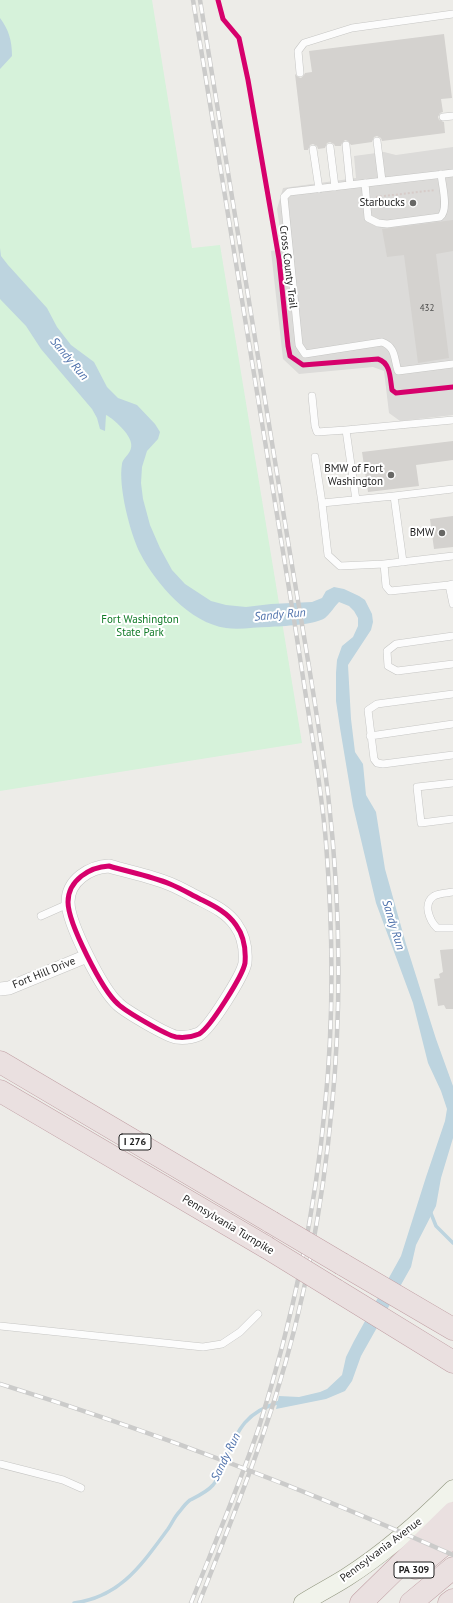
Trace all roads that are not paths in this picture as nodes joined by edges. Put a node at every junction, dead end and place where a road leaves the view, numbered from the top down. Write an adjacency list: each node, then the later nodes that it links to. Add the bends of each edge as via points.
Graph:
1 (453, 14): 2 (lane, via 352,28 304,43 298,51)
2 (300, 74)
3 (453, 116): 4 (lane)
4 (443, 117)
5 (377, 141): 11 (lane)
6 (346, 145): 13 (lane)
7 (330, 147): 14 (lane)
8 (313, 149): 15 (lane)
9 (441, 174): 10 (lane); 11 (lane); 12 (lane, via 444,206 442,216 387,224 378,224 368,218)
10 (453, 174)
11 (382, 181): 12 (lane)
12 (365, 183): 13 (lane)
13 (350, 185): 14 (lane)
14 (335, 187): 15 (lane)
15 (320, 189): 16 (lane, via 289,192 284,197 299,345 302,351 305,354 382,342 392,348 398,371)
16 (453, 364)
17 (312, 396): 19 (lane, via 317,432)
18 (453, 420): 19 (lane)
19 (346, 430): 23 (lane)
20 (315, 457): 24 (lane)
21 (453, 489): 22 (lane)
22 (394, 496): 23 (lane); 26 (lane)
23 (356, 500): 24 (lane)
24 (322, 503): 27 (lane, via 328,555 334,561 340,566)
25 (453, 556): 26 (lane)
26 (403, 562): 27 (lane)
27 (384, 564): 28 (lane, via 386,586 390,591)
28 (451, 585): 29 (lane)
29 (453, 604)
30 (453, 636): 31 (lane, via 396,644 387,651 388,666 397,671)
31 (453, 664)
32 (453, 694): 34 (lane, via 377,704 368,710)
33 (453, 724): 34 (lane)
34 (370, 736): 35 (lane, via 374,760 377,763)
35 (453, 755)
36 (453, 783): 37 (lane, via 417,787 421,823)
37 (453, 819)
38 (453, 892): 41 (lane, via 432,897 428,911 431,922 437,928)
39 (68, 904): 40 (lane); 42 (street, via 69,914); 42 (street, via 70,890 76,881 93,868 109,866 170,884 218,907 230,918 244,943 245,964 242,974 208,1026 199,1034 186,1038 165,1033 119,1006 107,992)
40 (41, 916)
41 (453, 928)
42 (87, 956): 43 (street, Fort Hill Drive, via 9,988)
43 (0, 989)
44 (0, 1062): 48 (highway, I 276, bridge)
45 (0, 1091): 49 (highway, Pennsylvania Turnpike / I 276, bridge, via 266,1247)
46 (258, 1314): 47 (lane, via 240,1332 222,1344 203,1347)
47 (0, 1326)
48 (453, 1329)
49 (453, 1362)
50 (0, 1464): 51 (lane, via 64,1480)
51 (81, 1488)
52 (453, 1489): 57 (main road, Pennsylvania Avenue, via 426,1516 384,1550 348,1576)
53 (453, 1513): 58 (highway)
54 (453, 1537): 59 (highway, PA 309)
55 (453, 1568): 60 (highway, PA 309)
56 (453, 1600): 61 (highway)
57 (303, 1603)
58 (361, 1603)
59 (375, 1603)
60 (411, 1603)
61 (448, 1603)

